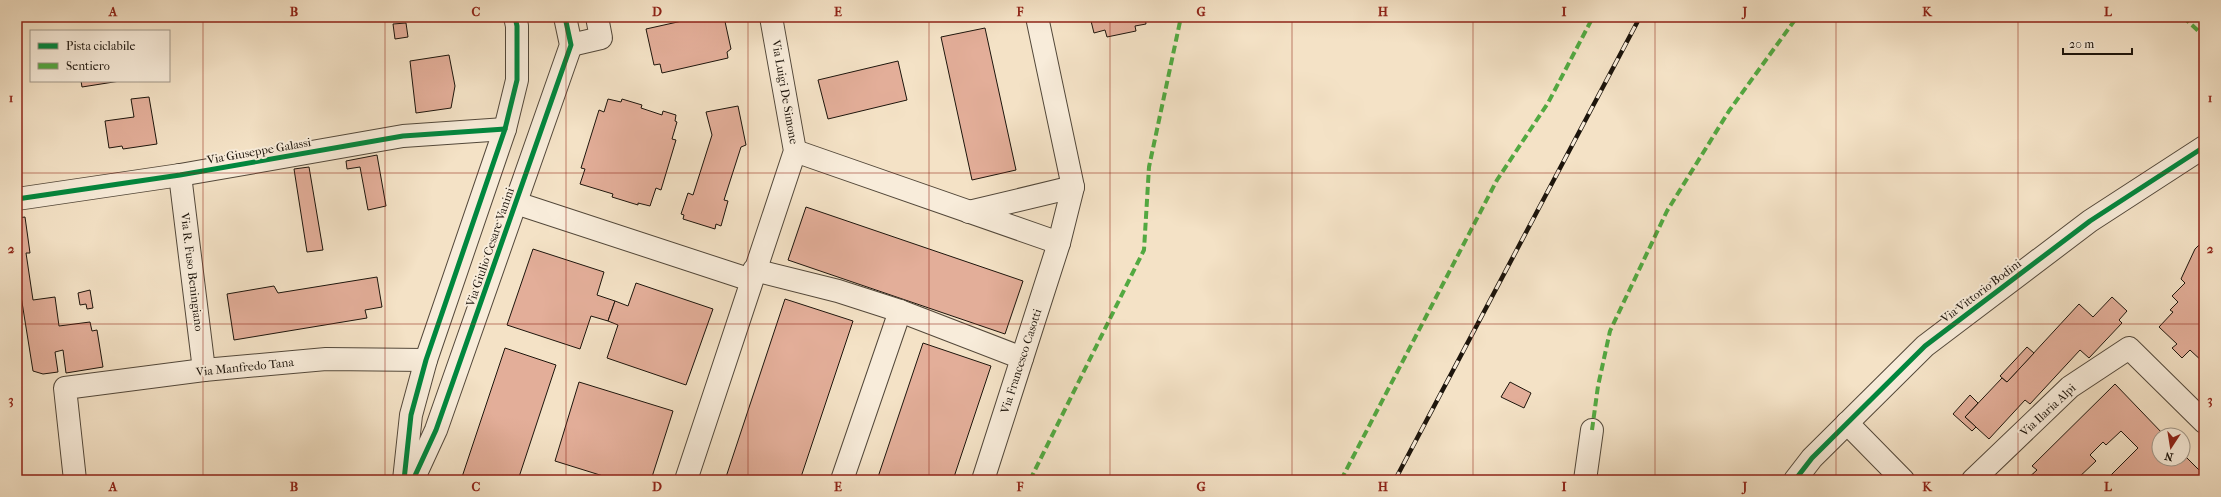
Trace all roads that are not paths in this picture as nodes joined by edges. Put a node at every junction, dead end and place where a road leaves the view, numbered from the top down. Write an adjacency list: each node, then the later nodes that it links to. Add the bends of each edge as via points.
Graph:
1 (515, 17): 7 (street, via 517,80)
2 (565, 17): 6 (street, Via Giulio Cesare Vanini)
3 (597, 17): 6 (street, via 601,38)
4 (771, 17): 9 (street, Via Luigi De Simone)
5 (1037, 17): 11 (street, Via Francesco Casotti)
6 (570, 45): 13 (street, Via Giulio Cesare Vanini)
7 (505, 128): 10 (street, Via Giuseppe Galassi, via 403,136); 19 (street)
8 (2204, 147): 22 (street, Via Vittorio Bodini, via 2090,221 1925,346)
9 (795, 151): 14 (street); 16 (street, Via Luigi De Simone)
10 (180, 175): 12 (street, Via Giuseppe Galassi); 20 (street, Via R. Fuso Beningiano)
11 (1073, 188): 14 (street); 15 (street, Via Francesco Casotti)
12 (17, 199)
13 (516, 202): 16 (street); 26 (street, Via Giulio Cesare Vanini, via 436,430)
14 (968, 212): 15 (street)
15 (1059, 243): 18 (street, Via Francesco Casotti)
16 (753, 275): 17 (street, via 838,290); 27 (street, Via Luigi De Simone)
17 (900, 311): 18 (street); 28 (street)
18 (1022, 358): 29 (street, Via Francesco Casotti)
19 (426, 360): 20 (street, Via Manfredo Tana, via 326,359); 25 (street, via 411,415)
20 (204, 370): 24 (street, Via Manfredo Tana, via 65,388)
21 (2204, 422): 33 (street, Via Ilaria Alpi, via 2129,348 2070,387)
22 (1847, 423): 31 (street, Via Vittorio Bodini, via 1812,458); 32 (street)
23 (1592, 430): 30 (street)
24 (75, 480)
25 (404, 480)
26 (413, 480)
27 (686, 480)
28 (842, 480)
29 (982, 480)
30 (1585, 480)
31 (1795, 480)
32 (1902, 480)
33 (1973, 480)

